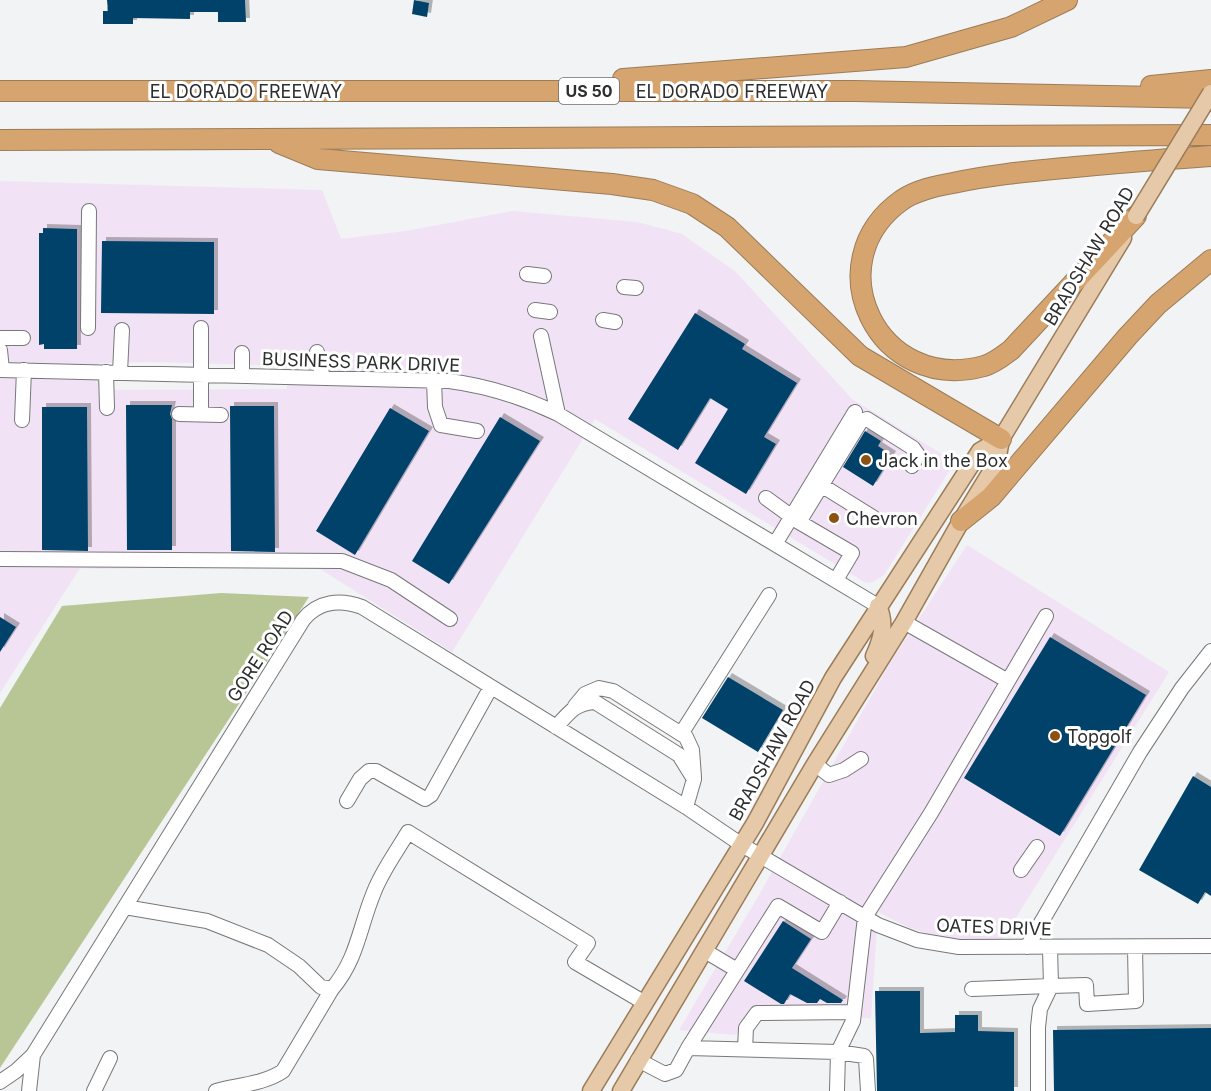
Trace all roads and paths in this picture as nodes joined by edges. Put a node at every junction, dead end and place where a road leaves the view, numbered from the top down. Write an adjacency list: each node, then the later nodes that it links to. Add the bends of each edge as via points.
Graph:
1 (1067, 0): 3 (highway, via 1011,27 906,57)
2 (1211, 80): 6 (highway)
3 (477, 90): 4 (highway, EL DORADO FREEWAY / US 50); 6 (highway, EL DORADO FREEWAY / US 50)
4 (0, 91)
5 (1211, 93): 13 (main road, BRADSHAW ROAD, bridge)
6 (1070, 95): 7 (highway, EL DORADO FREEWAY / US 50)
7 (1211, 98)
8 (1211, 135): 9 (highway)
9 (268, 139): 10 (highway); 43 (highway, via 318,159 622,186 653,190 692,204 727,228 860,356)
10 (0, 140)
11 (1211, 156): 13 (highway, via 996,174 921,191 903,200 880,220 866,246 860,275 864,305 878,332 898,354 924,366 954,372 986,366 1011,350)
12 (88, 211): 19 (street)
13 (1136, 216): 43 (main road, BRADSHAW ROAD)
14 (1211, 260): 49 (highway, via 1158,304 991,497)
15 (527, 274): 16 (street)
16 (544, 276)
17 (535, 310): 18 (street)
18 (550, 312)
19 (88, 328)
20 (201, 328): 31 (street)
21 (122, 330): 30 (street)
22 (541, 336): 39 (street)
23 (0, 338): 24 (street)
24 (23, 338)
25 (0, 350): 28 (street)
26 (316, 352): 33 (street)
27 (242, 353): 32 (street)
28 (1, 370): 29 (street, BUSINESS PARK DRIVE)
29 (24, 370): 30 (street, BUSINESS PARK DRIVE); 41 (street)
30 (113, 372): 31 (street, BUSINESS PARK DRIVE); 35 (street)
31 (200, 375): 32 (street, BUSINESS PARK DRIVE); 38 (street)
32 (242, 376): 33 (street, BUSINESS PARK DRIVE)
33 (322, 378): 34 (street, BUSINESS PARK DRIVE)
34 (434, 381): 39 (street, BUSINESS PARK DRIVE, via 502,390); 42 (street, via 435,407 441,425)
35 (107, 408)
36 (855, 411): 48 (street)
37 (179, 414): 38 (street)
38 (201, 414): 40 (street)
39 (558, 414): 50 (street, BUSINESS PARK DRIVE)
40 (221, 415)
41 (22, 420)
42 (477, 431)
43 (1000, 439): 49 (main road, BRADSHAW ROAD, via 997,462); 54 (main road, BRADSHAW ROAD, via 980,451)
44 (912, 466): 45 (street, via 918,455 914,448 867,419 861,421)
45 (822, 485): 47 (street); 48 (street)
46 (766, 498): 48 (street)
47 (874, 518)
48 (795, 519): 50 (street); 52 (street, via 852,554)
49 (961, 521): 57 (main road, BRADSHAW ROAD)
50 (775, 544): 52 (street, BUSINESS PARK DRIVE)
51 (0, 559): 56 (street, via 342,561 391,580)
52 (836, 580): 54 (street, BUSINESS PARK DRIVE)
53 (769, 595): 64 (street)
54 (878, 606): 61 (main road, via 882,615 880,642); 70 (main road, BRADSHAW ROAD, via 833,678)
55 (1046, 616): 59 (street)
56 (450, 619)
57 (904, 621): 59 (street); 61 (main road, BRADSHAW ROAD)
58 (1211, 651): 78 (street, via 1140,752)
59 (1008, 681): 76 (street)
60 (491, 687): 63 (street, GORE ROAD); 68 (street, via 425,799 376,771 369,771); 75 (street, GORE ROAD, via 362,608 336,602 316,608 303,620)
61 (853, 703): 66 (main road, BRADSHAW ROAD)
62 (572, 710): 63 (street); 64 (street, via 585,694 599,688 613,691); 67 (street, via 595,702 679,755)
63 (556, 727): 69 (street, GORE ROAD)
64 (681, 734): 67 (street, via 692,750)
65 (861, 759): 66 (street, via 829,775)
66 (815, 764): 72 (main road, BRADSHAW ROAD)
67 (694, 779): 69 (street)
68 (347, 801)
69 (686, 807): 70 (street, GORE ROAD)
70 (742, 845): 72 (street, GORE ROAD); 86 (main road, BRADSHAW ROAD)
71 (1037, 847): 73 (street)
72 (761, 857): 74 (street, OATES DRIVE); 81 (main road, BRADSHAW ROAD)
73 (1022, 870)
74 (840, 902): 76 (street, OATES DRIVE); 82 (street, via 822,932 778,906)
75 (125, 907): 84 (street, via 207,921 258,941 299,966 321,987); 91 (street, GORE ROAD)
76 (865, 917): 78 (street, OATES DRIVE, via 931,944); 87 (street)
77 (1211, 946): 79 (street, OATES DRIVE)
78 (1027, 947): 80 (street, OATES DRIVE)
79 (1136, 947): 80 (street, OATES DRIVE); 83 (street, via 1136,1001 1088,1004 1086,985)
80 (1050, 948): 83 (street)
81 (705, 951): 82 (street); 93 (main road, BRADSHAW ROAD)
82 (736, 970): 88 (street)
83 (1051, 986): 85 (street); 102 (street, via 1040,1009)
84 (332, 989): 86 (street, via 353,957 374,890 408,832 588,943 575,962); 97 (street, via 283,1071 274,1077)
85 (972, 989)
86 (645, 1004): 98 (main road, BRADSHAW ROAD)
87 (854, 1012): 89 (street, via 757,1013 746,1028); 90 (street)
88 (687, 1048): 89 (street); 93 (street, via 676,1070 665,1074)
89 (745, 1049): 90 (street)
90 (838, 1052): 100 (street); 101 (street, via 864,1056)
91 (33, 1055): 94 (street, GORE ROAD); 95 (street, GORE ROAD)
92 (110, 1059): 96 (street)
93 (639, 1060): 99 (main road, BRADSHAW ROAD)
94 (0, 1082)
95 (29, 1091)
96 (94, 1091)
97 (216, 1091)
98 (591, 1091)
99 (621, 1091)
100 (837, 1091)
101 (868, 1091)
102 (1038, 1091)

